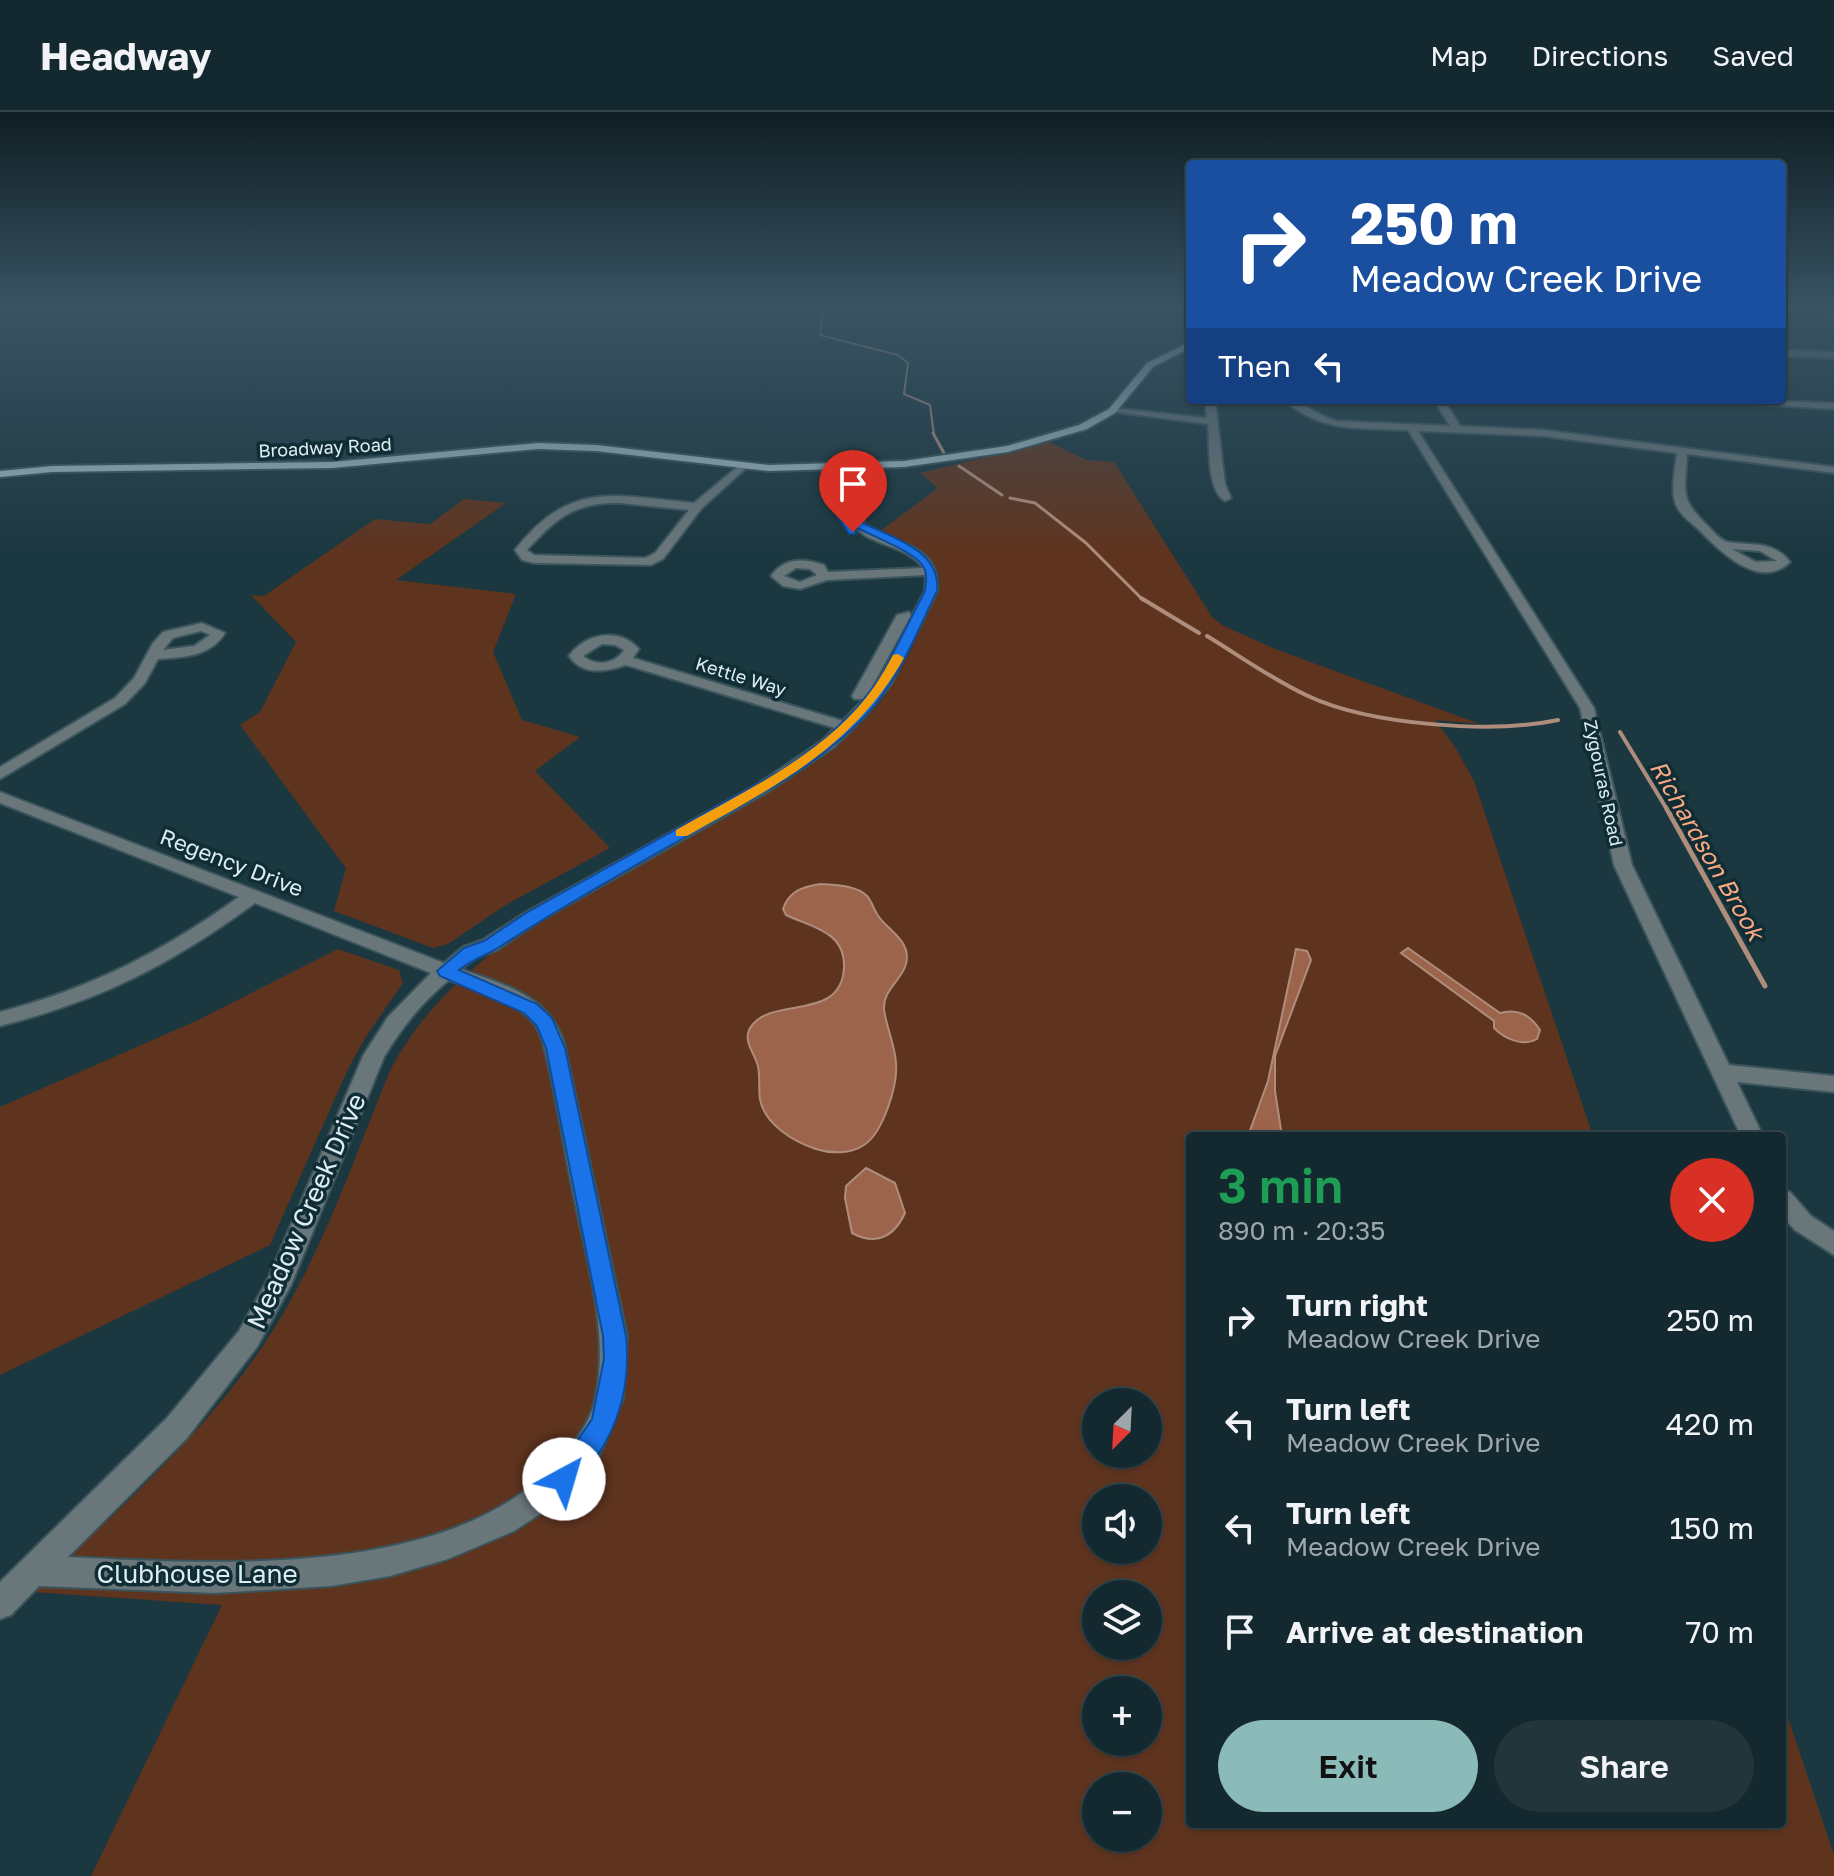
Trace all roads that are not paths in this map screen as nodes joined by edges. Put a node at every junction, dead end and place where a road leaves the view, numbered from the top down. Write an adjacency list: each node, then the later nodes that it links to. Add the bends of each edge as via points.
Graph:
1 (1131, 388): 7 (main road, Broadway Road)
2 (1786, 403): 6 (street)
3 (1211, 404): 8 (street)
4 (1295, 404): 9 (street, via 1319,420)
5 (1441, 404): 10 (street)
6 (1834, 406)
7 (1112, 411): 8 (street); 13 (main road, Broadway Road, via 1083,427 1008,449)
8 (1213, 422): 16 (street)
9 (1411, 427): 10 (street); 29 (street, Zygouras Road, via 1587,708 1618,851)
10 (1457, 429): 11 (street, via 1543,433)
11 (1682, 451): 14 (street); 18 (street, via 1680,501 1688,516)
12 (742, 466): 13 (main road, Broadway Road); 15 (main road, Broadway Road, via 538,446 332,465); 17 (street)
13 (852, 468): 19 (street, via 850,493 856,496 853,513 858,524 882,542 918,555)
14 (1834, 470)
15 (0, 474)
16 (1225, 498)
17 (697, 507): 17 (street, via 659,556 647,562 534,559 521,550 582,502)
18 (1721, 545)
19 (926, 572): 20 (street); 23 (street, Meadow Creek Drive, via 931,591 896,646 879,691)
20 (824, 576)
21 (154, 655): 24 (street, via 120,701)
22 (625, 660): 23 (street, Kettle Way)
23 (840, 725): 27 (street, Meadow Creek Drive, via 788,773 664,837)
24 (0, 774)
25 (0, 797): 26 (street, Regency Drive)
26 (253, 896): 27 (street, Regency Drive); 28 (street, via 135,972)
27 (446, 971): 34 (street, Meadow Creek Drive, via 395,1022 374,1056 278,1285 248,1339 177,1428); 34 (street, Clubhouse Lane, via 530,1008 551,1034 614,1336 612,1392 592,1444 564,1479 506,1522 392,1558 275,1576)
28 (0, 1019)
29 (1721, 1072): 30 (street); 31 (street, Zygouras Road)
30 (1834, 1084)
31 (1750, 1132)
32 (1786, 1204): 33 (street)
33 (1834, 1244)
34 (33, 1571): 35 (street, Meadow Creek Drive)
35 (0, 1604)

